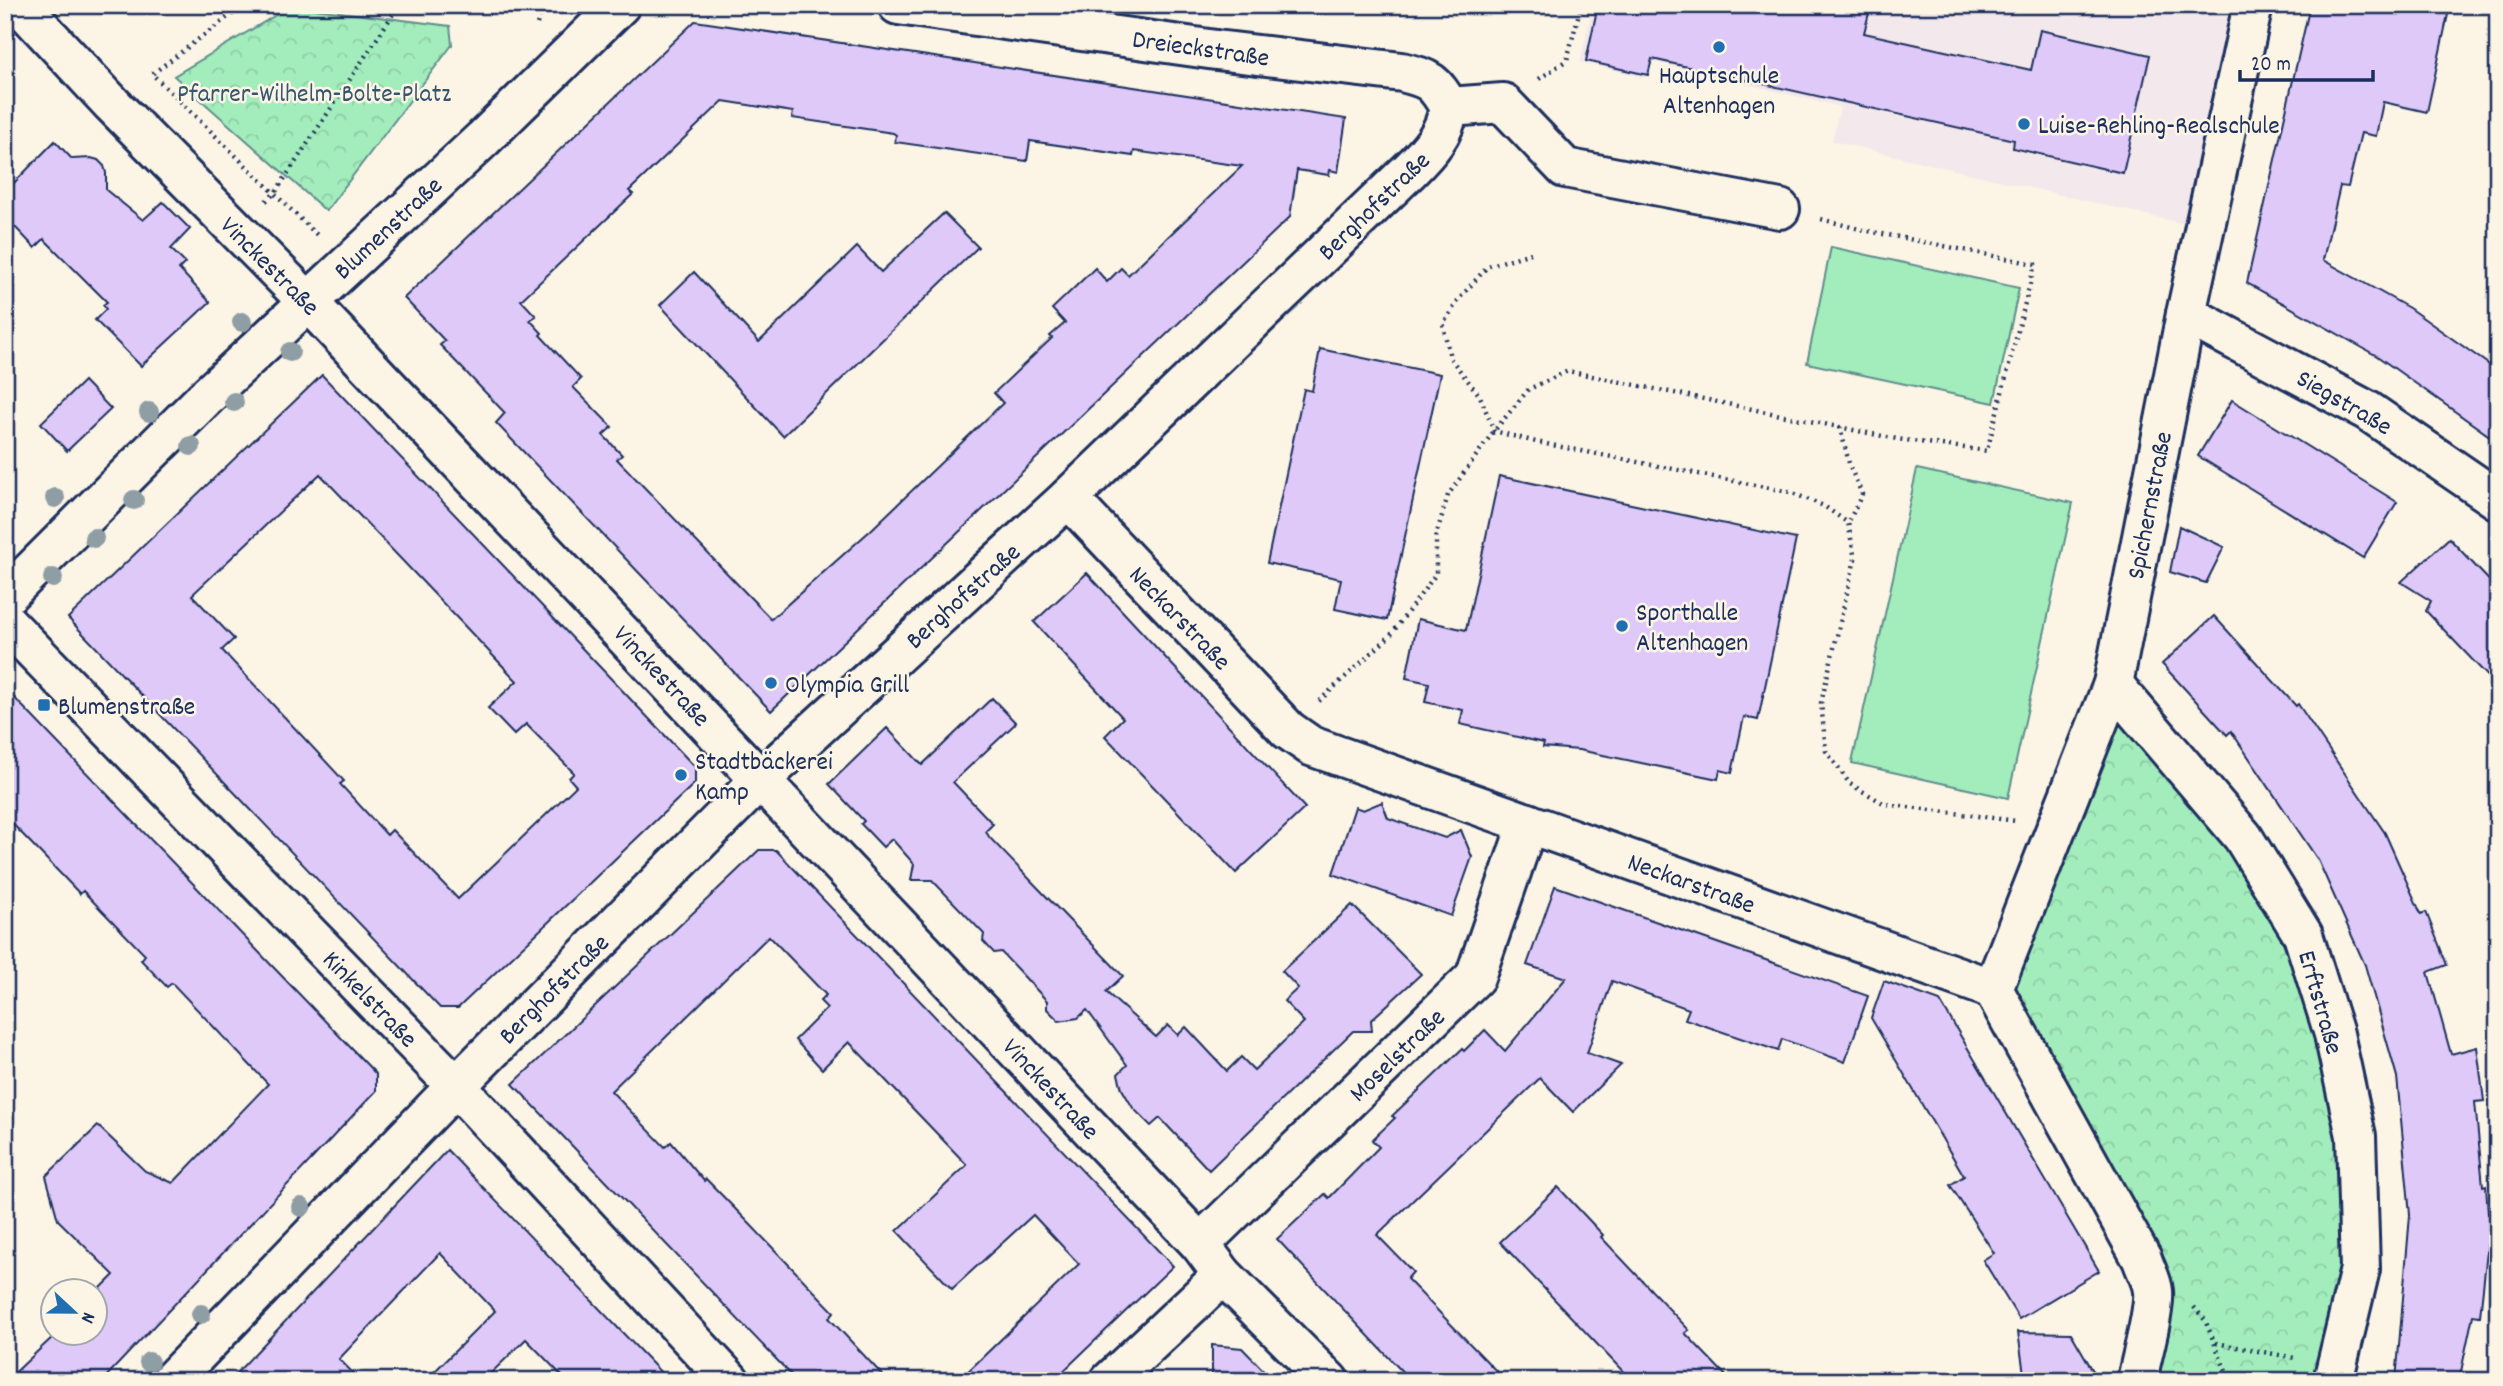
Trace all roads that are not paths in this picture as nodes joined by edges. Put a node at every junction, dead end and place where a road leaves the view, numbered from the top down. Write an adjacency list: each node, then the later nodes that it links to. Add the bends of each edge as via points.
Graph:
1 (20, 5): 7 (street, Vinckestraße)
2 (620, 5): 7 (street, Blumenstraße)
3 (898, 5): 5 (street, Dreieckstraße, via 1402,72 1427,78)
4 (2253, 5): 8 (street, Spichernstraße)
5 (1449, 107): 6 (street, via 1503,103 1565,168); 9 (street, Berghofstraße, via 1435,145)
6 (1780, 209)
7 (307, 301): 11 (street, Blumenstraße); 14 (street, Vinckestraße)
8 (2186, 314): 10 (street, Siegstraße, via 2368,411); 13 (street, Spichernstraße)
9 (1068, 498): 14 (street, Berghofstraße); 15 (street, Neckarstraße, via 1288,730 1311,746)
10 (2498, 500)
11 (5, 597)
12 (5, 621): 17 (street, Kinkelstraße)
13 (2113, 684): 16 (street, Spichernstraße); 20 (street, Erftstraße, via 2243,837 2303,935 2334,1034 2356,1136 2360,1269)
14 (761, 779): 17 (street, Berghofstraße); 18 (street, Vinckestraße)
15 (1528, 823): 16 (street, Neckarstraße); 18 (street, Moselstraße, via 1475,977)
16 (1993, 989): 25 (street, via 2142,1259 2153,1290)
17 (456, 1086): 21 (street, Berghofstraße); 22 (street, Kinkelstraße)
18 (1200, 1244): 19 (street, Vinckestraße)
19 (1223, 1275): 23 (street); 24 (street, Vinckestraße)
20 (2335, 1373)
21 (171, 1381)
22 (730, 1381)
23 (1110, 1381)
24 (1329, 1381)
25 (2137, 1381)

